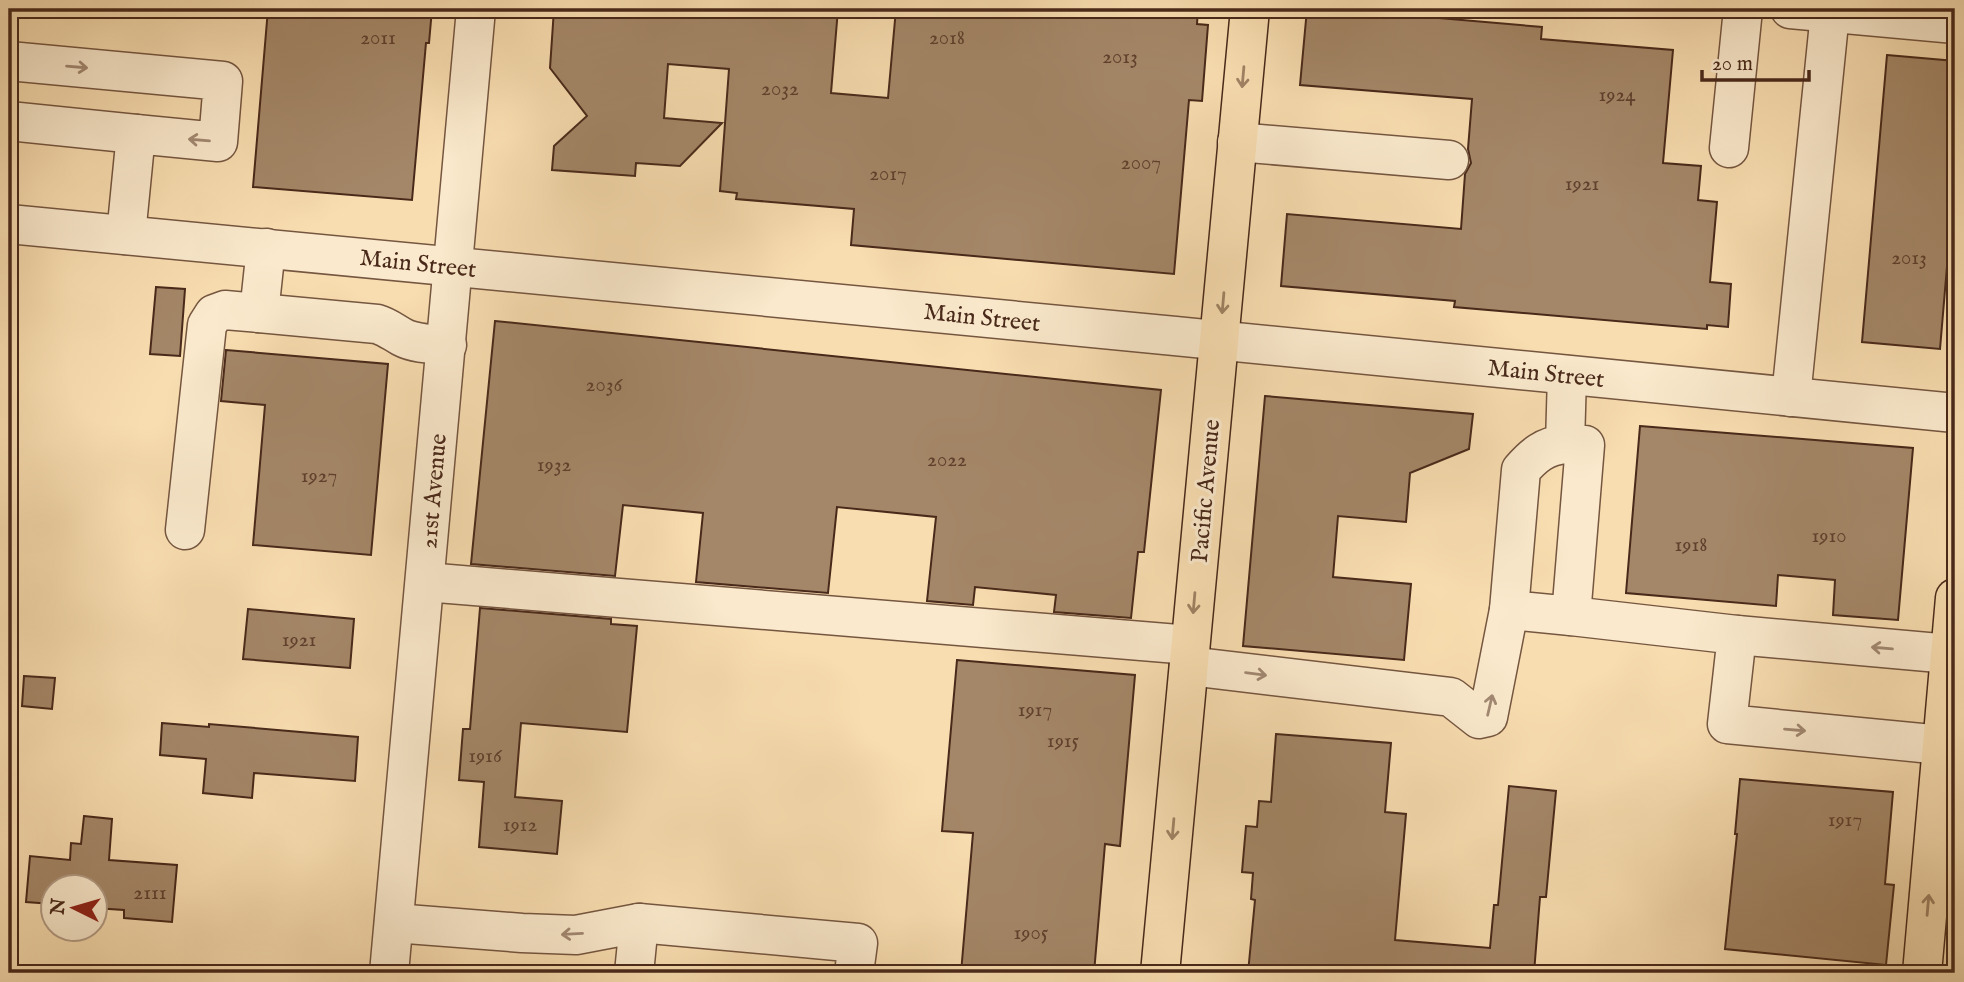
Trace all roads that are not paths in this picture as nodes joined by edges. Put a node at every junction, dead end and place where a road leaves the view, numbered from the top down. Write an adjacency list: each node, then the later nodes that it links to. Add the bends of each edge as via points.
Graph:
1 (476, 9): 16 (street, 21st Avenue)
2 (1250, 9): 10 (main road, Pacific Avenue, one-way to 10)
3 (1743, 9): 11 (street)
4 (1790, 9): 5 (street)
5 (1851, 12): 6 (street); 21 (street)
6 (1955, 24)
7 (9, 61): 9 (street, one-way to 9, via 223,81 218,142)
8 (9, 121): 9 (street)
9 (136, 134): 14 (street)
10 (1237, 142): 12 (street); 18 (main road, Pacific Avenue, one-way to 18)
11 (1729, 148)
12 (1449, 160)
13 (9, 224): 14 (street, Main Street)
14 (126, 235): 15 (street, Main Street)
15 (266, 248): 16 (street, Main Street); 17 (street)
16 (454, 266): 18 (street, Main Street); 19 (street, 21st Avenue)
17 (259, 313): 19 (street, via 377,324 416,342); 24 (street, via 225,310 214,314 207,325)
18 (1219, 341): 20 (street, Main Street); 31 (main road, Pacific Avenue, one-way to 31)
19 (447, 345): 25 (street, 21st Avenue)
20 (1567, 375): 21 (street, Main Street); 23 (street)
21 (1791, 397): 22 (street, Main Street)
22 (1955, 413)
23 (1565, 444): 27 (street, via 1542,450 1521,470); 28 (street, via 1585,445)
24 (185, 530)
25 (425, 582): 31 (street); 33 (street, 21st Avenue)
26 (1955, 598): 30 (main road)
27 (1509, 610): 28 (street); 31 (street, one-way to 27, via 1451,697 1479,719 1488,717)
28 (1571, 616): 29 (street)
29 (1737, 635): 30 (street, one-way to 29); 32 (street, one-way to 32, via 1727,724)
30 (1950, 654): 32 (main road)
31 (1189, 656): 38 (main road, Pacific Avenue, one-way to 38)
32 (1942, 745): 39 (main road, one-way to 32)
33 (394, 923): 34 (street, one-way to 33, via 576,935); 35 (street, 21st Avenue)
34 (639, 923): 36 (street); 37 (street, via 858,943)
35 (389, 973)
36 (634, 973)
37 (854, 973)
38 (1160, 973)
39 (1922, 973)

